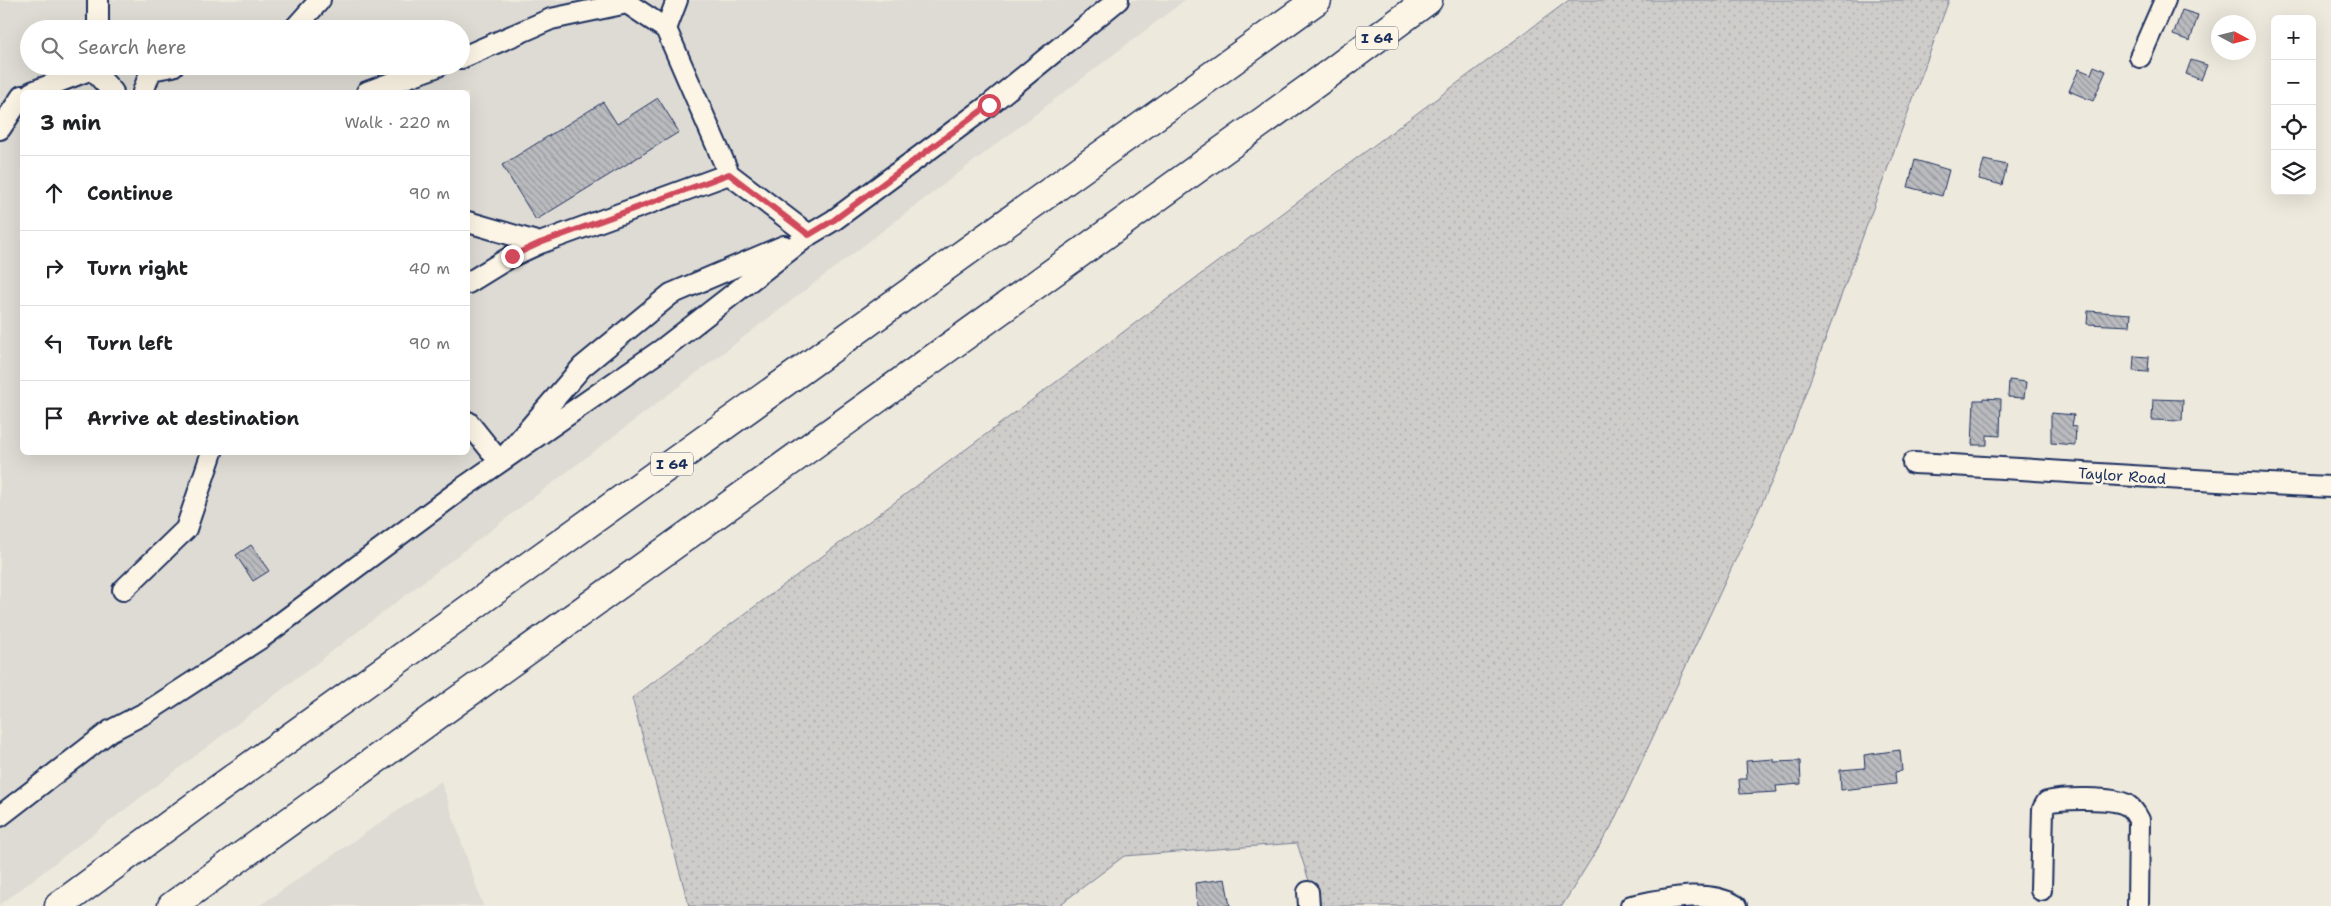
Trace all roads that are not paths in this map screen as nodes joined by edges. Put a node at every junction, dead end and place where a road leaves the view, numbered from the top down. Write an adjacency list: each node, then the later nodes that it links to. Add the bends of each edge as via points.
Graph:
1 (98, 0): 9 (street)
2 (320, 0): 10 (street)
3 (677, 0): 11 (street)
4 (1118, 0): 26 (street, via 989,105)
5 (1316, 0): 37 (highway, I 64)
6 (1428, 0): 38 (highway, I 64)
7 (2165, 0): 13 (street)
8 (625, 2): 11 (street); 12 (street, via 552,19)
9 (98, 20)
10 (302, 20)
11 (666, 29): 24 (street)
12 (470, 54)
13 (2140, 57)
14 (75, 75): 18 (street)
15 (99, 75): 19 (street)
16 (149, 75): 20 (street)
17 (413, 75): 21 (street)
18 (37, 90)
19 (111, 90)
20 (144, 90)
21 (372, 90)
22 (20, 99): 23 (street)
23 (0, 129)
24 (729, 174): 26 (street); 27 (street)
25 (470, 223): 27 (street)
26 (809, 235): 31 (street, via 664,348); 31 (street, via 671,294 582,366)
27 (540, 243): 28 (street)
28 (470, 282)
29 (470, 424): 31 (street)
30 (211, 455): 34 (street, via 186,529)
31 (500, 462): 35 (street, via 261,638 147,712 110,731)
32 (1913, 463): 33 (street, Taylor Road)
33 (2331, 487)
34 (123, 590)
35 (0, 816)
36 (2041, 890): 41 (street, via 2043,809 2046,802 2115,801 2126,804 2139,820)
37 (59, 906)
38 (172, 906)
39 (1631, 906): 40 (street, via 1696,897 1718,898)
40 (1736, 906)
41 (2138, 906)

